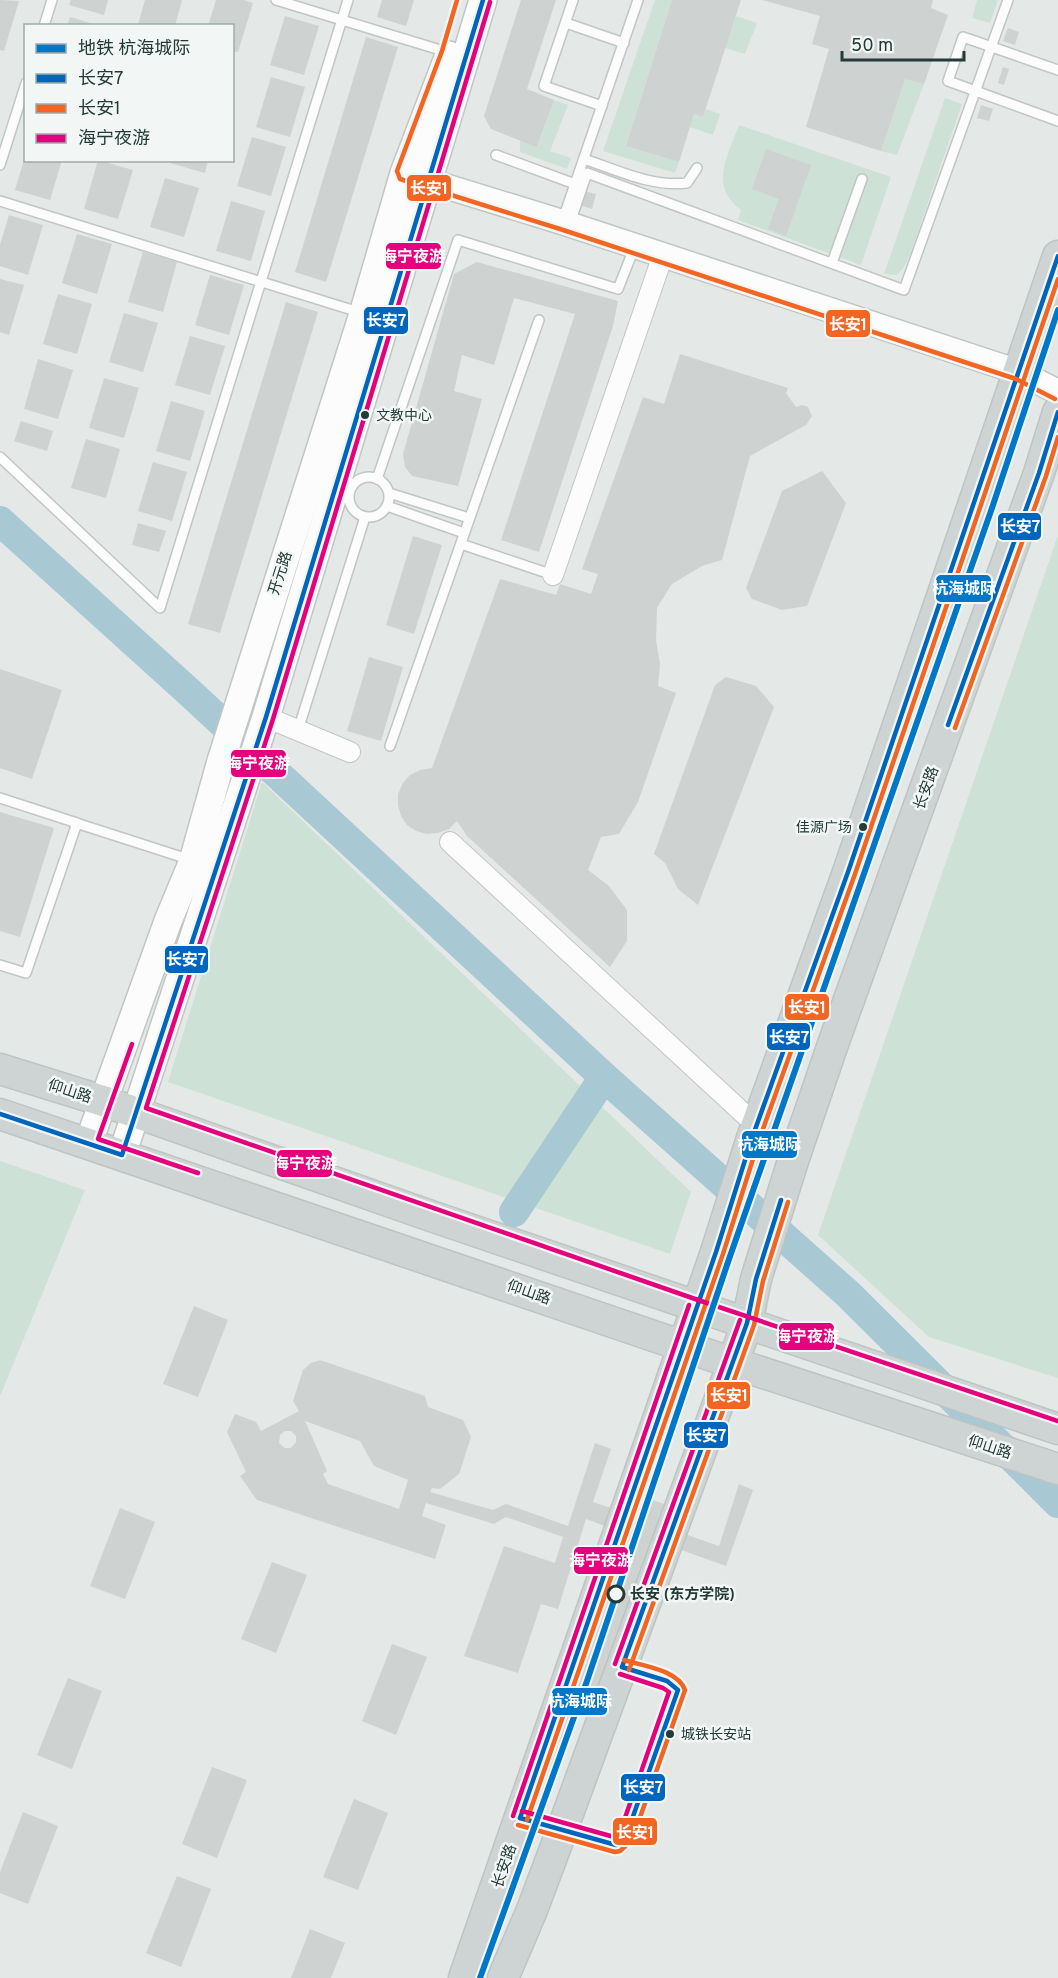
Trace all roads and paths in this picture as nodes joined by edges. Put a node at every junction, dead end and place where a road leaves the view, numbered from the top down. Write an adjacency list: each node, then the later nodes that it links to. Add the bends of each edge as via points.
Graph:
1 (52, 0): 11 (lane)
2 (276, 0): 9 (lane)
3 (348, 0): 9 (lane)
4 (465, 0): 14 (main road, 开元路)
5 (483, 0): 24 (main road, 开元路)
6 (573, 0): 10 (lane)
7 (638, 0): 12 (lane)
8 (1008, 0): 13 (lane)
9 (342, 20): 14 (lane); 33 (lane)
10 (566, 23): 12 (lane); 18 (lane, via 544,86)
11 (45, 24)
12 (624, 43): 18 (lane)
13 (992, 47): 15 (lane); 17 (lane); 17 (lane, via 963,38 948,81)
14 (449, 53): 24 (main road, 开元路)
15 (1058, 70)
16 (24, 89): 22 (lane)
17 (976, 90): 19 (lane); 32 (lane, via 904,290)
18 (602, 106): 21 (lane)
19 (1058, 121)
20 (496, 155): 26 (lane)
21 (584, 159): 23 (lane, via 670,185 687,183); 26 (lane)
22 (0, 165)
23 (697, 168)
24 (416, 177): 28 (street); 34 (main road, 开元路); 41 (main road, 开元路)
25 (862, 178): 32 (lane)
26 (576, 184): 28 (lane)
27 (0, 201): 33 (lane)
28 (566, 224): 29 (street); 32 (lane, via 587,173)
29 (635, 246): 30 (street); 40 (lane, via 618,289 458,240)
30 (663, 255): 36 (street); 48 (street)
31 (1058, 256): 36 (main road, 长安路)
32 (832, 263)
33 (261, 282): 34 (lane); 39 (lane, via 160,608)
34 (363, 314): 56 (main road, 开元路)
35 (539, 320): 45 (lane)
36 (1019, 372): 37 (street); 62 (main road, 长安路, via 848,872)
37 (1058, 392)
38 (1058, 412): 66 (main road, 长安路, via 792,1164 756,1279)
39 (0, 457)
40 (377, 478): 41 (lane, via 358,480); 42 (lane)
41 (343, 489): 44 (lane, via 354,510); 49 (main road, 开元路)
42 (389, 493): 43 (lane); 45 (lane)
43 (387, 506): 44 (lane, via 378,515); 46 (lane)
44 (365, 517): 50 (lane)
45 (469, 518): 46 (lane)
46 (464, 533): 47 (lane)
47 (461, 544): 48 (lane); 51 (lane)
48 (553, 575)
49 (263, 725): 50 (street); 60 (main road, 开元路)
50 (298, 730): 52 (street)
51 (390, 747)
52 (350, 752)
53 (0, 798): 54 (lane)
54 (71, 821): 56 (lane); 57 (lane, via 77,823 26,973)
55 (450, 842): 62 (street)
56 (193, 861): 59 (main road, 开元路)
57 (0, 965)
58 (0, 1069): 59 (main road, 仰山路)
59 (103, 1101): 60 (main road, 仰山路); 63 (main road, 开元路)
60 (137, 1113): 64 (main road); 65 (main road, 仰山路)
61 (0, 1114): 63 (main road, 仰山路)
62 (754, 1132): 65 (main road, 长安路)
63 (88, 1144): 64 (main road, 仰山路)
64 (122, 1155): 67 (main road, 仰山路)
65 (696, 1307): 66 (main road, 仰山路); 67 (main road, 长安路)
66 (747, 1323): 68 (main road); 69 (main road, 仰山路)
67 (683, 1345): 68 (main road, 仰山路); 72 (main road, 长安路)
68 (733, 1363): 70 (main road, 仰山路); 71 (main road)
69 (1058, 1429)
70 (1058, 1469)
71 (622, 1667): 73 (main road); 73 (lane, via 667,1681 678,1690 626,1836 616,1845)
72 (520, 1818): 73 (lane); 74 (main road, 长安路)
73 (562, 1830): 75 (main road)
74 (464, 1978)
75 (503, 1978)

